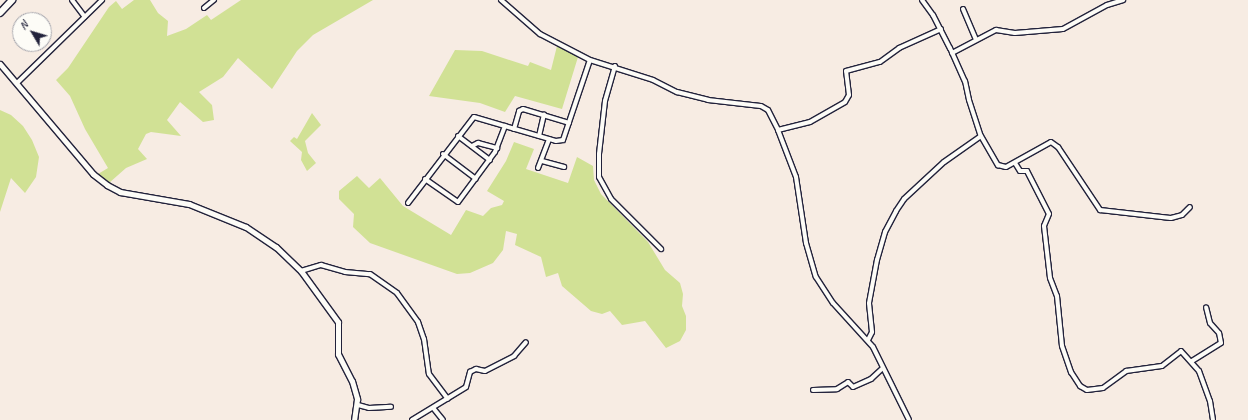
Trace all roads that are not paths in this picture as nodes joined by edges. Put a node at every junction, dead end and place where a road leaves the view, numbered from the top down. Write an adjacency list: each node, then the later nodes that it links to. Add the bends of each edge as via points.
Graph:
1 (12, 0): 10 (main road)
2 (72, 0): 11 (street)
3 (102, 0): 11 (street)
4 (214, 0): 8 (street)
5 (500, 0): 15 (street, via 540,34)
6 (922, 0): 12 (street)
7 (1123, 0): 13 (street, via 1107,5 1063,29 1015,33 996,30)
8 (204, 8)
9 (963, 9): 13 (street)
10 (0, 13)
11 (85, 17): 18 (street)
12 (941, 29): 14 (street); 23 (street, via 899,48 880,62 846,71 849,95 845,102 810,122)
13 (976, 39): 14 (street)
14 (952, 52): 26 (street, via 965,81)
15 (590, 60): 17 (street); 20 (street)
16 (0, 64): 18 (street)
17 (615, 66): 23 (street, via 677,92 708,100 761,106 768,110); 40 (street, via 605,101 599,177 611,199)
18 (17, 83): 41 (street, via 93,174 107,185 120,192 189,204 246,227 276,247)
19 (544, 116): 20 (street); 22 (street, via 520,109); 25 (street)
20 (569, 123): 27 (street, via 563,140)
21 (505, 126): 22 (street); 24 (street, via 476,116); 29 (street)
22 (514, 129): 25 (street)
23 (778, 130): 43 (street, via 796,177 806,243 816,277 833,303)
24 (458, 136): 28 (street); 30 (street)
25 (539, 136): 27 (street)
26 (981, 136): 33 (street, via 998,165 1004,168); 43 (street, via 944,162 904,199 896,211 885,232 877,260 869,303 872,332)
27 (549, 139): 32 (street)
28 (472, 146): 29 (street, via 478,143); 31 (street)
29 (497, 148): 31 (street)
30 (444, 154): 36 (street); 37 (street)
31 (490, 160): 37 (street)
32 (542, 161): 34 (street); 35 (street)
33 (1015, 163): 39 (street, via 1051,142 1058,147 1100,210 1171,218 1182,215); 45 (street, via 1020,171 1027,171 1049,214 1044,226 1050,278 1057,296 1062,346 1071,372 1080,386 1087,390 1103,388 1126,371 1162,366 1179,351)
34 (564, 167)
35 (538, 168)
36 (425, 179): 37 (street, via 457,202); 38 (street)
37 (476, 179)
38 (408, 203)
39 (1190, 207)
40 (661, 249)
41 (303, 273): 48 (street, via 321,265 345,272 370,274 397,293 418,322 424,340 429,374); 49 (street, via 338,322 338,354 352,380)
42 (1206, 307): 45 (street, via 1210,323 1218,333 1221,343)
43 (868, 340): 46 (street)
44 (526, 342): 48 (street, via 514,356 485,371 476,369 470,372 467,386)
45 (1192, 361): 56 (street, via 1205,385 1214,412)
46 (883, 368): 47 (street, via 871,378 853,387 848,382 837,389); 55 (street)
47 (813, 390)
48 (448, 398): 51 (street)
49 (358, 404): 50 (street, via 376,408); 52 (street)
50 (391, 407)
51 (434, 409): 53 (street); 54 (street)
52 (354, 420)
53 (412, 420)
54 (443, 420)
55 (909, 420)
56 (1213, 420)

